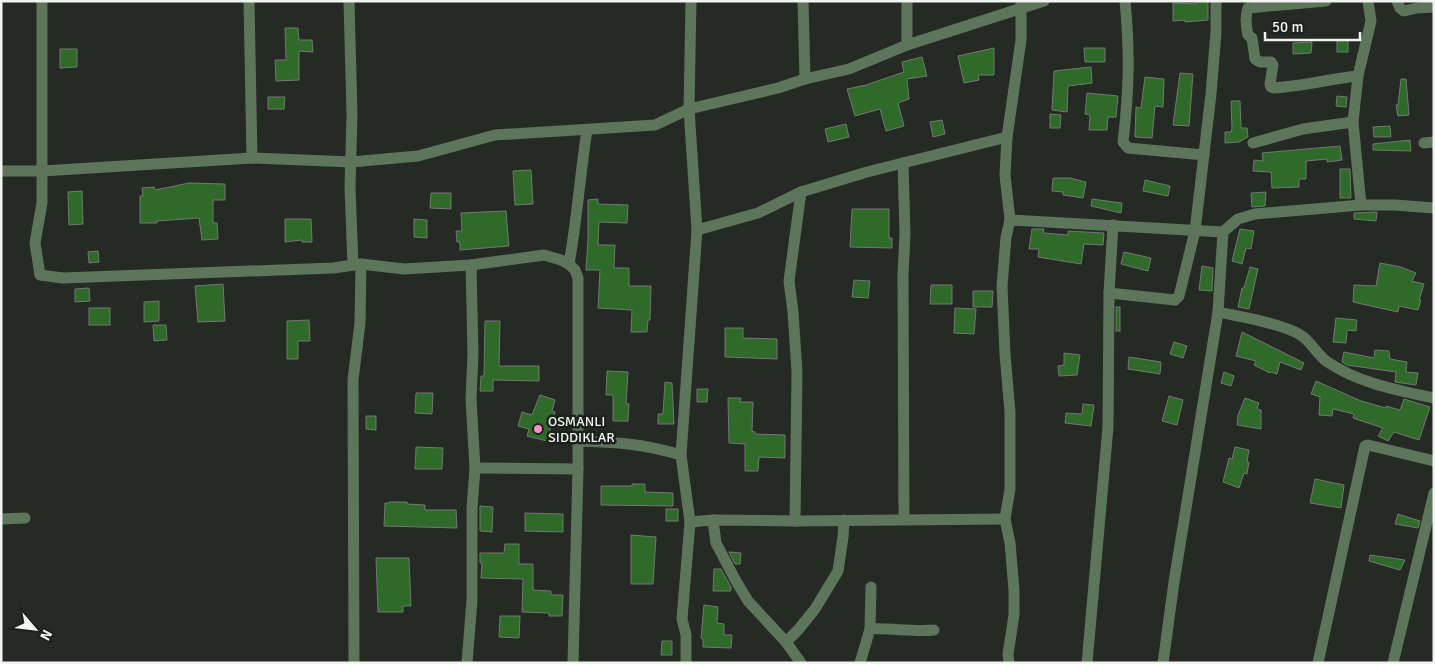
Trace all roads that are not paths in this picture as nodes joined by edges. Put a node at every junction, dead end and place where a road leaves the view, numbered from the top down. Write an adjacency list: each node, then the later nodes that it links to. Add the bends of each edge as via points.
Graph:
1 (42, 1): 28 (street)
2 (249, 1): 25 (street)
3 (349, 1): 26 (street)
4 (691, 1): 19 (street)
5 (803, 1): 18 (street)
6 (907, 1): 16 (street)
7 (1044, 1): 13 (street)
8 (1125, 1): 24 (street, via 1129,60 1123,142 1128,148)
9 (1216, 1): 24 (street)
10 (1326, 1): 14 (street)
11 (1368, 1): 17 (street, via 1371,21)
12 (1397, 1): 15 (street, via 1404,11)
13 (1021, 5): 16 (street); 22 (street, via 1021,40)
14 (1247, 5): 17 (street, via 1247,32 1252,38 1255,59 1273,65 1271,87 1304,86)
15 (1434, 7)
16 (907, 45): 18 (street, via 849,69)
17 (1358, 76): 20 (street)
18 (805, 79): 19 (street)
19 (689, 109): 21 (street, via 655,125); 35 (street)
20 (1353, 122): 23 (street, via 1303,129); 31 (street)
21 (588, 130): 26 (street, via 496,136 418,156); 38 (street)
22 (1007, 137): 27 (street); 33 (street, via 1005,176)
23 (1253, 143)
24 (1204, 154): 36 (street)
25 (252, 158): 26 (street); 28 (street)
26 (351, 162): 39 (street)
27 (903, 163): 30 (street); 52 (street)
28 (42, 171): 29 (street); 39 (street, via 42,203 36,243 40,275 63,278)
29 (1, 172)
30 (801, 192): 35 (street, via 758,213); 56 (street, via 789,281 796,372)
31 (1362, 205): 32 (street); 37 (street, via 1255,214 1238,218)
32 (1434, 208)
33 (1010, 220): 34 (street); 53 (street, via 1002,286 1010,412 1010,489)
34 (1113, 225): 36 (street); 41 (street)
35 (697, 230): 45 (street)
36 (1195, 231): 37 (street); 41 (street, via 1179,296 1175,300)
37 (1223, 232): 42 (street)
38 (569, 264): 40 (street, via 544,255); 44 (street, via 578,278)
39 (357, 265): 40 (street, via 404,269); 62 (street, via 360,323 353,380)
40 (471, 266): 47 (street, via 474,354 471,399)
41 (1109, 293): 69 (street, via 1108,427)
42 (1218, 312): 43 (street, via 1289,329 1301,335 1326,360 1353,376 1385,388); 70 (street)
43 (1434, 398)
44 (578, 441): 45 (street, via 624,442); 48 (street)
45 (681, 455): 57 (street)
46 (1434, 461): 71 (street, via 1365,446)
47 (475, 468): 48 (street); 63 (street)
48 (578, 469): 64 (street)
49 (1434, 493): 72 (street)
50 (25, 518): 51 (street)
51 (1, 519)
52 (904, 519): 53 (street); 55 (street)
53 (1005, 519): 68 (street, via 1014,590)
54 (713, 520): 56 (street); 57 (street); 61 (street, via 716,543 736,581 748,601)
55 (844, 520): 56 (street); 61 (street, via 838,571 815,609)
56 (795, 521)
57 (690, 522): 65 (street, via 682,619 686,634)
58 (871, 587): 59 (street)
59 (870, 629): 60 (street); 67 (street)
60 (934, 630)
61 (786, 642): 66 (street)
62 (354, 663)
63 (467, 663)
64 (573, 663)
65 (686, 663)
66 (801, 663)
67 (860, 663)
68 (1009, 663)
69 (1087, 663)
70 (1163, 663)
71 (1318, 663)
72 (1393, 663)

